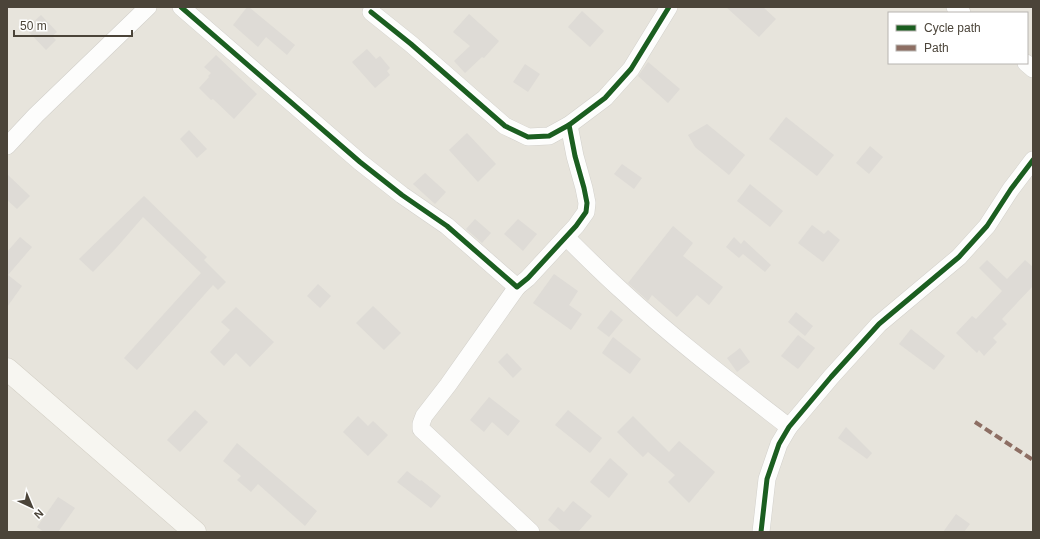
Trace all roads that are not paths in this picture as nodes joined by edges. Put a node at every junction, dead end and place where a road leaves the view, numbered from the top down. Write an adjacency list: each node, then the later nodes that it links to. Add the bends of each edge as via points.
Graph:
1 (148, 7): 6 (street)
2 (181, 7): 9 (street, via 360,162 447,226)
3 (663, 9): 5 (street, via 631,69 605,98)
4 (371, 12): 5 (street, via 505,126 528,137 549,136)
5 (569, 125): 8 (street, via 587,203 586,212)
6 (7, 146)
7 (1033, 160): 11 (street, via 1011,188 987,226 959,257 879,324)
8 (566, 237): 9 (street); 11 (street, via 678,340)
9 (517, 287): 13 (street, via 424,416 421,429)
10 (7, 368): 12 (main road)
11 (789, 427): 14 (street, via 779,444 767,479)
12 (195, 532)
13 (531, 532)
14 (761, 532)

